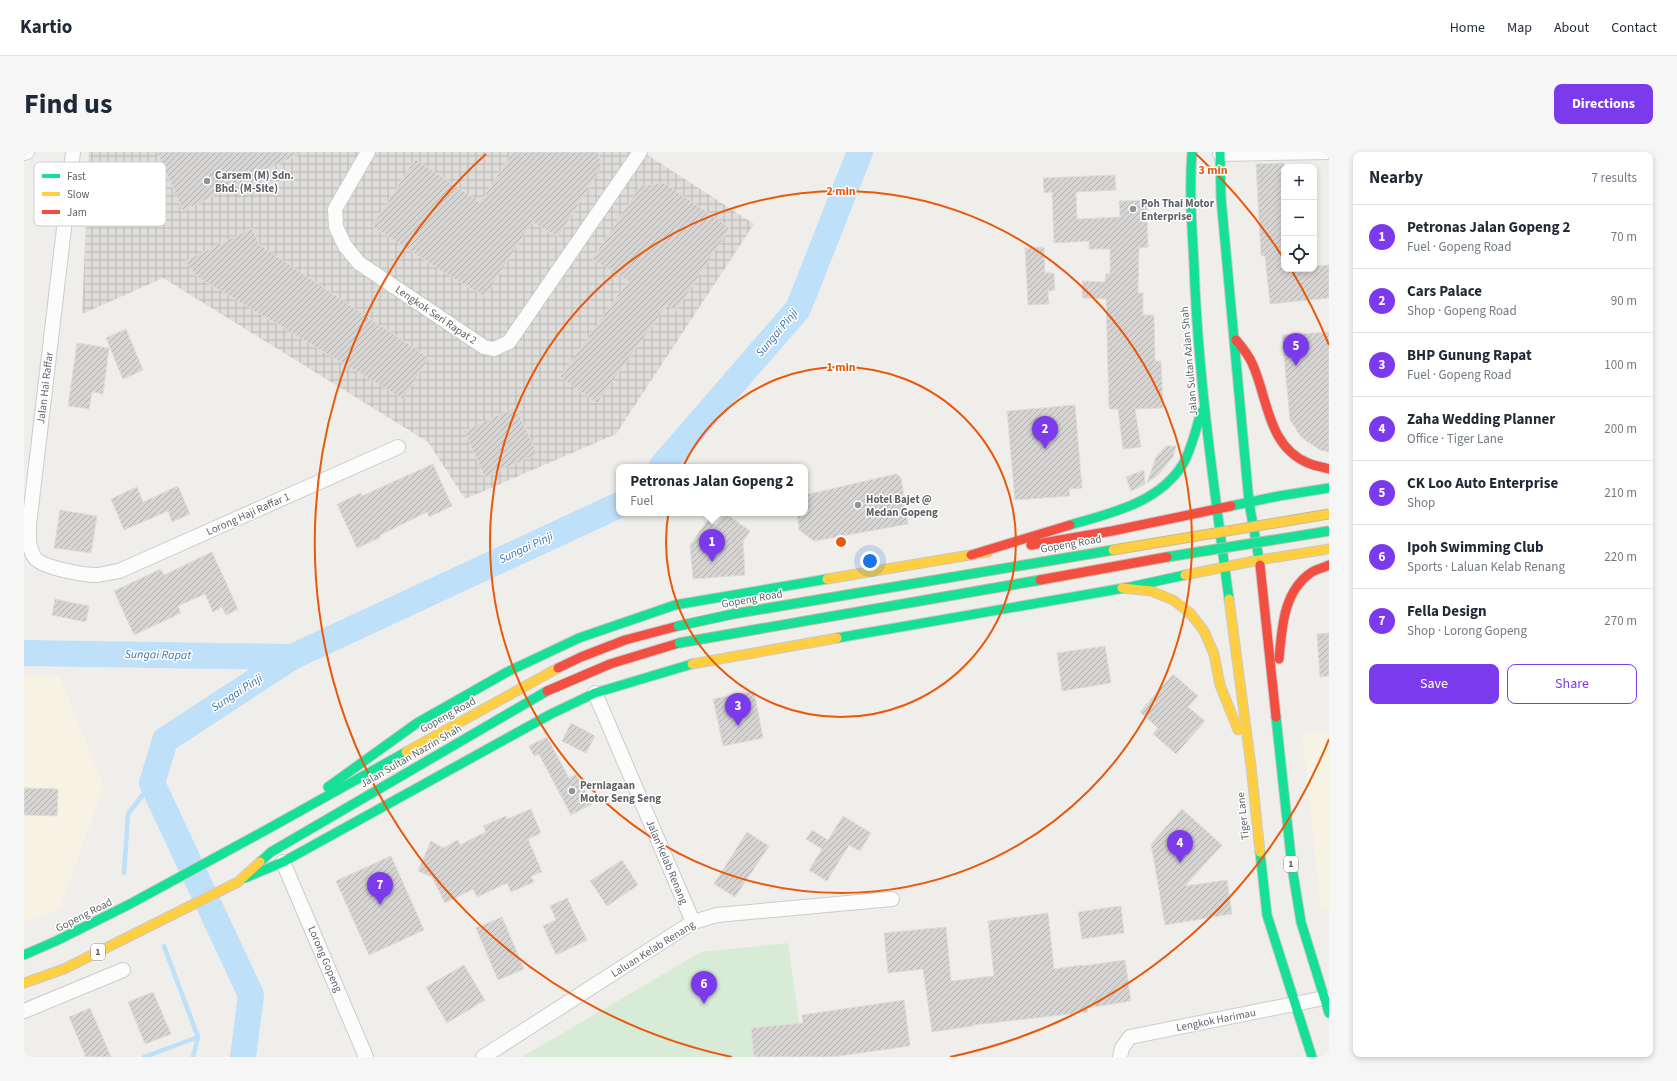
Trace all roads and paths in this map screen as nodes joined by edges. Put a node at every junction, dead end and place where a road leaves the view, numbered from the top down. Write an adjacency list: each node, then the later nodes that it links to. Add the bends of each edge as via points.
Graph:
1 (73, 152): 7 (street, Jalan Hai Raffar)
2 (368, 152): 3 (street, Lengkok Seri Rapat 2, via 335,209 336,227 345,246 359,263 484,347 494,349 509,342)
3 (640, 152)
4 (1192, 152): 10 (main road, Jalan Sultan Azlan Shah, via 1190,177 1196,321)
5 (1329, 152): 6 (street)
6 (1220, 153): 9 (main road, via 1221,198)
7 (72, 162)
8 (64, 226): 24 (street, Jalan Hai Raffar, via 29,544 36,559 44,565)
9 (1234, 337): 12 (main road, via 1252,365 1277,436 1292,452 1308,463); 14 (main road)
10 (1203, 401): 15 (main road, Jalan Sultan Azlan Shah); 20 (main road, via 1186,459 1174,478 1156,493 1120,510)
11 (398, 447): 24 (street, Lorong Haji Raffar 1, via 140,562 118,571)
12 (1329, 469)
13 (1329, 488): 14 (main road)
14 (1249, 502): 15 (main road, 1); 21 (main road, 1)
15 (1216, 509): 17 (main road, 1); 22 (main road, Jalan Sultan Azlan Shah)
16 (1329, 514): 29 (main road, Gopeng Road, bridge, via 763,608 625,640 540,677)
17 (1112, 531): 20 (main road, 1); 25 (main road, via 1137,541 1143,564)
18 (1329, 531): 31 (main road, Jalan Sultan Nazrin Shah, bridge, via 725,634 679,643 610,664 554,687 271,852)
19 (1329, 549): 21 (main road)
20 (971, 555): 29 (main road, 1, via 675,605 579,638 507,672 417,723)
21 (1259, 560): 22 (main road, 1); 27 (main road, 1)
22 (1225, 566): 25 (main road, 1); 28 (main road, Tiger Lane)
23 (1329, 566): 27 (main road, via 1312,572 1296,587 1286,607 1278,669)
24 (97, 575)
25 (1126, 587): 26 (main road, 1, via 685,665); 28 (main road, via 1151,591 1173,600 1190,613 1204,631 1214,654 1220,684 1234,722)
26 (595, 692): 30 (main road, 1); 33 (street, Jalan Kelab Renang)
27 (1277, 726): 37 (main road, 1, via 1296,895 1301,922)
28 (1247, 744): 38 (main road, Tiger Lane, via 1267,915)
29 (268, 831): 34 (main road, Gopeng Road / 1, via 82,930)
30 (283, 862): 31 (main road, 1); 41 (street, Lorong Gopeng)
31 (238, 882): 36 (main road, Jalan Sultan Nazrin Shah / 1, via 64,969)
32 (892, 900): 33 (street, Laluan Kelab Renang, via 717,915)
33 (692, 922): 42 (street, Laluan Kelab Renang)
34 (24, 954)
35 (123, 970): 39 (street)
36 (24, 983)
37 (1324, 998): 38 (street, Lengkok Harimau); 40 (main road, 1)
38 (1295, 1004): 43 (street, Lengkok Harimau, via 1130,1037 1122,1048); 44 (main road, Tiger Lane)
39 (24, 1011)
40 (1329, 1013)
41 (366, 1057)
42 (483, 1057)
43 (1120, 1057)
44 (1312, 1057)

